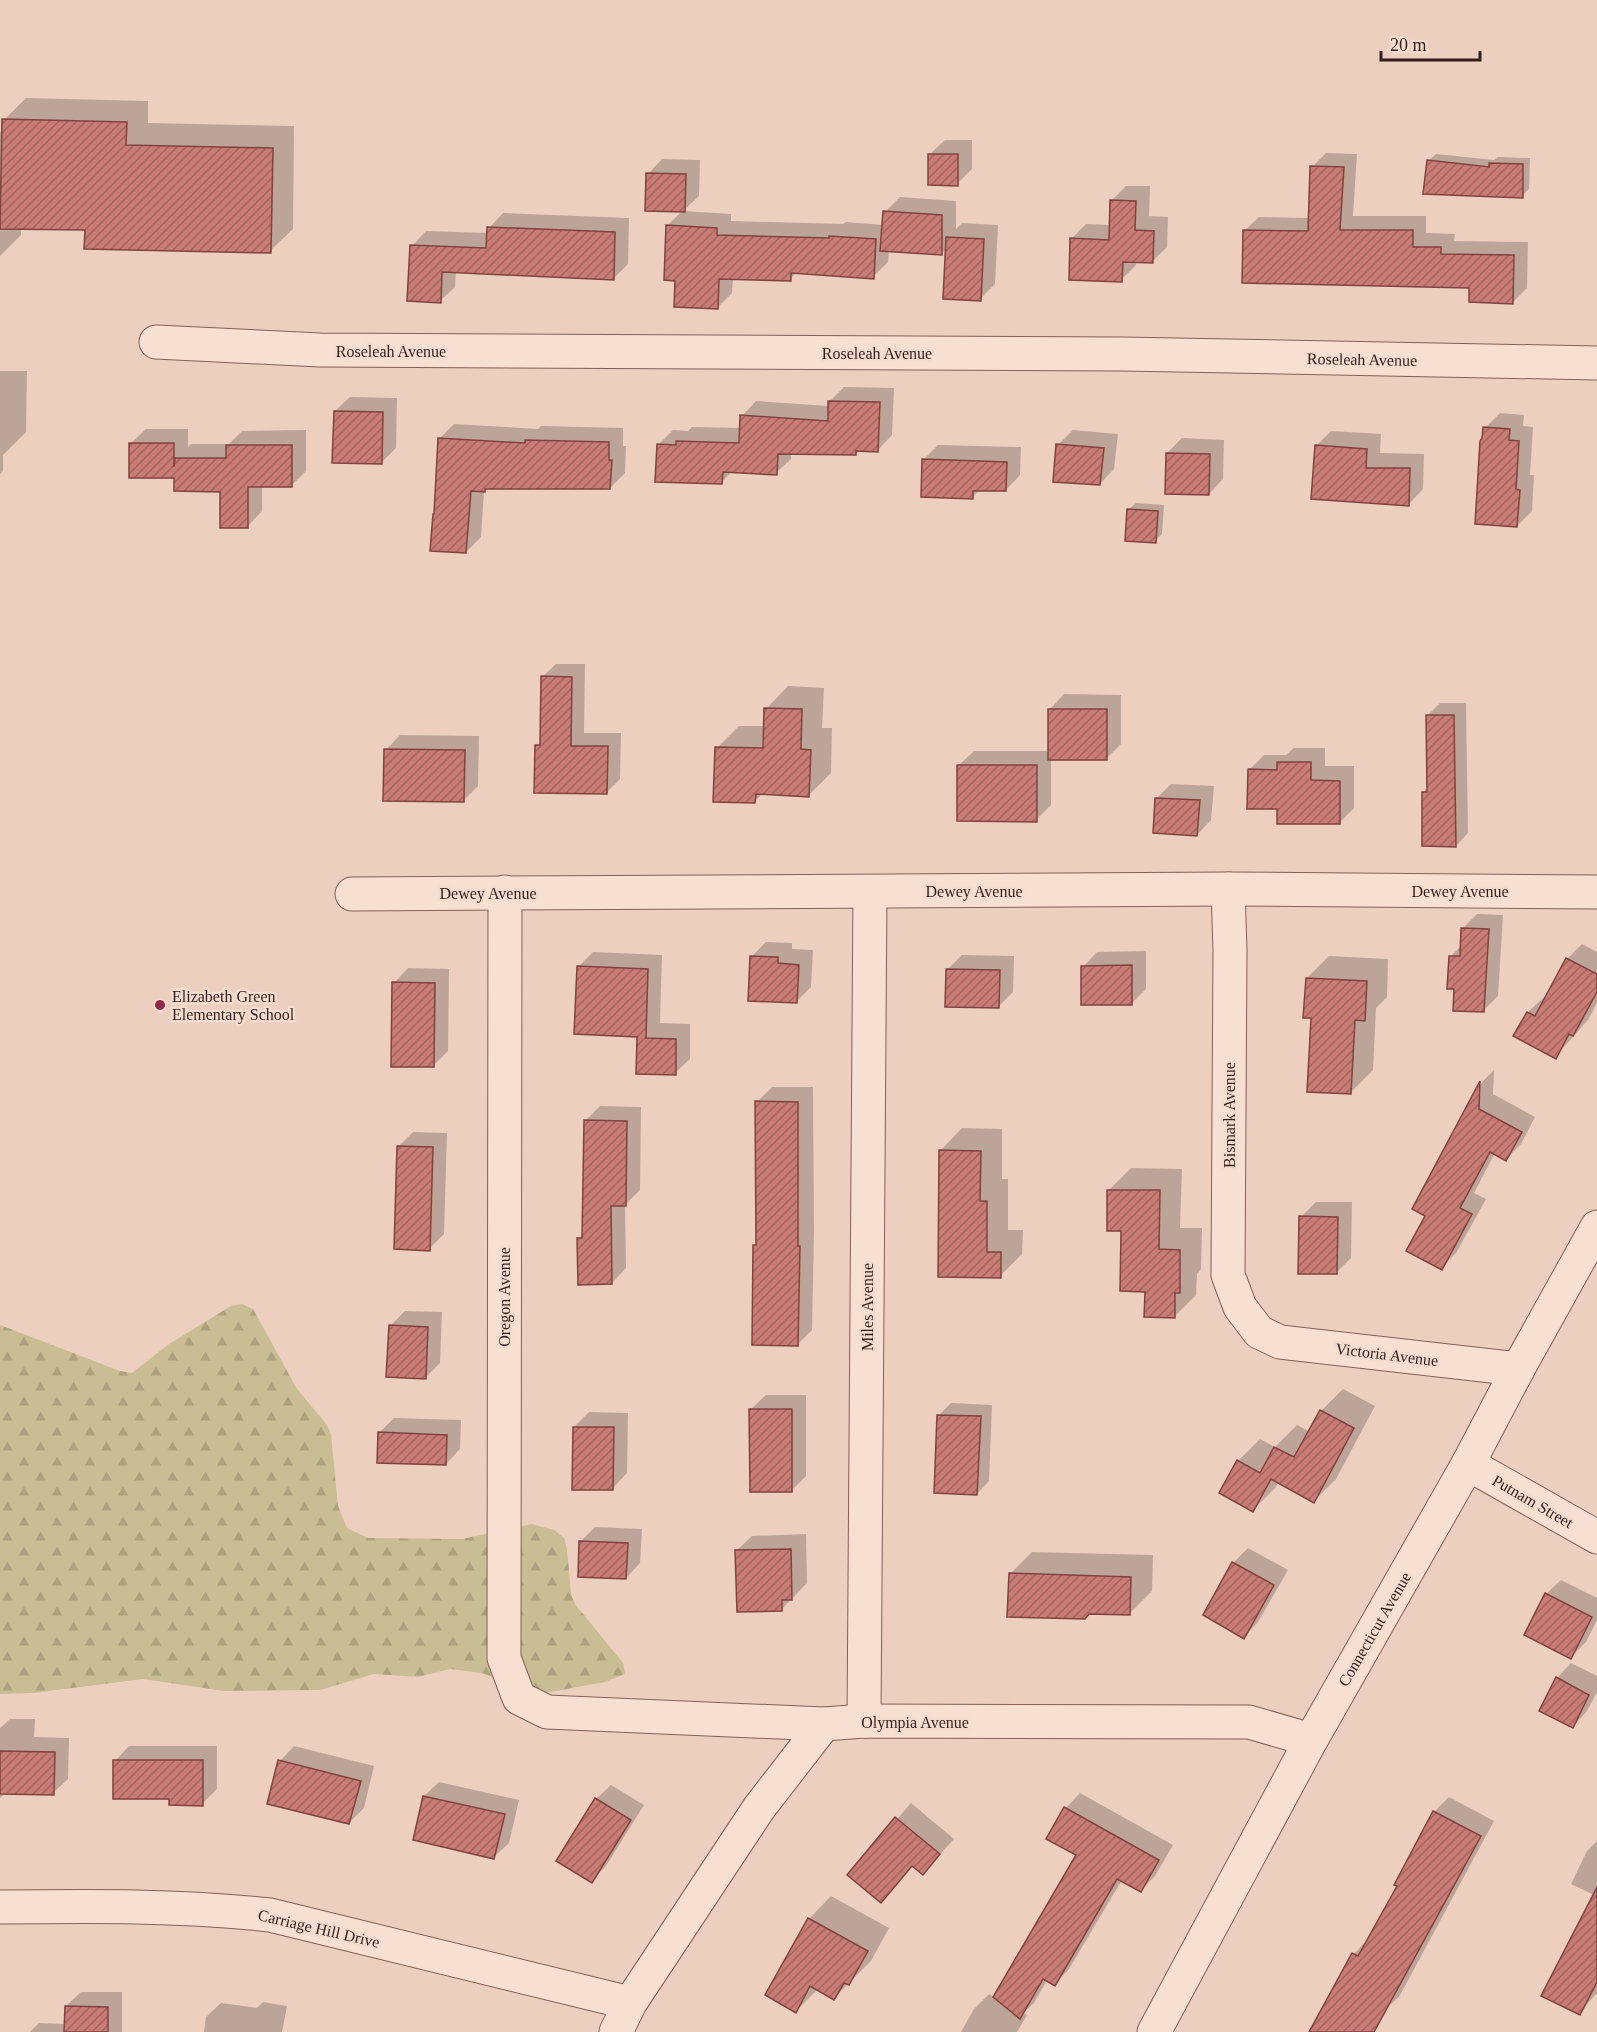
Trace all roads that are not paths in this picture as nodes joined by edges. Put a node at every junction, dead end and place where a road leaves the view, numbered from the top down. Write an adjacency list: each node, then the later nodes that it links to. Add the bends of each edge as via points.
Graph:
1 (156, 342): 2 (street, Roseleah Avenue, via 320,350 1122,354)
2 (1597, 363)
3 (1228, 889): 5 (street, Dewey Avenue); 6 (street, Dewey Avenue); 9 (street, Bismark Avenue, via 1228,1275 1240,1307)
4 (505, 892): 5 (street, Dewey Avenue); 7 (street, Dewey Avenue); 13 (street, Oregon Avenue, via 504,1658)
5 (870, 892): 14 (street, Miles Avenue)
6 (1597, 892)
7 (352, 894)
8 (1597, 1227): 10 (street, Connecticut Avenue)
9 (1259, 1332): 10 (street, Victoria Avenue, via 1280,1342)
10 (1518, 1369): 11 (street, Connecticut Avenue)
11 (1468, 1464): 12 (street, Putnam Street); 16 (street, Connecticut Avenue)
12 (1597, 1537)
13 (519, 1698): 15 (street, Olympia Avenue, via 547,1712)
14 (864, 1721): 15 (street, Olympia Avenue); 16 (street, Olympia Avenue, via 1249,1722)
15 (824, 1724): 18 (street, via 759,1808)
16 (1311, 1740): 20 (street, Connecticut Avenue)
17 (0, 1907): 18 (street, Carriage Hill Drive, via 209,1908 270,1915)
18 (630, 2003): 19 (street)
19 (616, 2032)
20 (1154, 2032)

